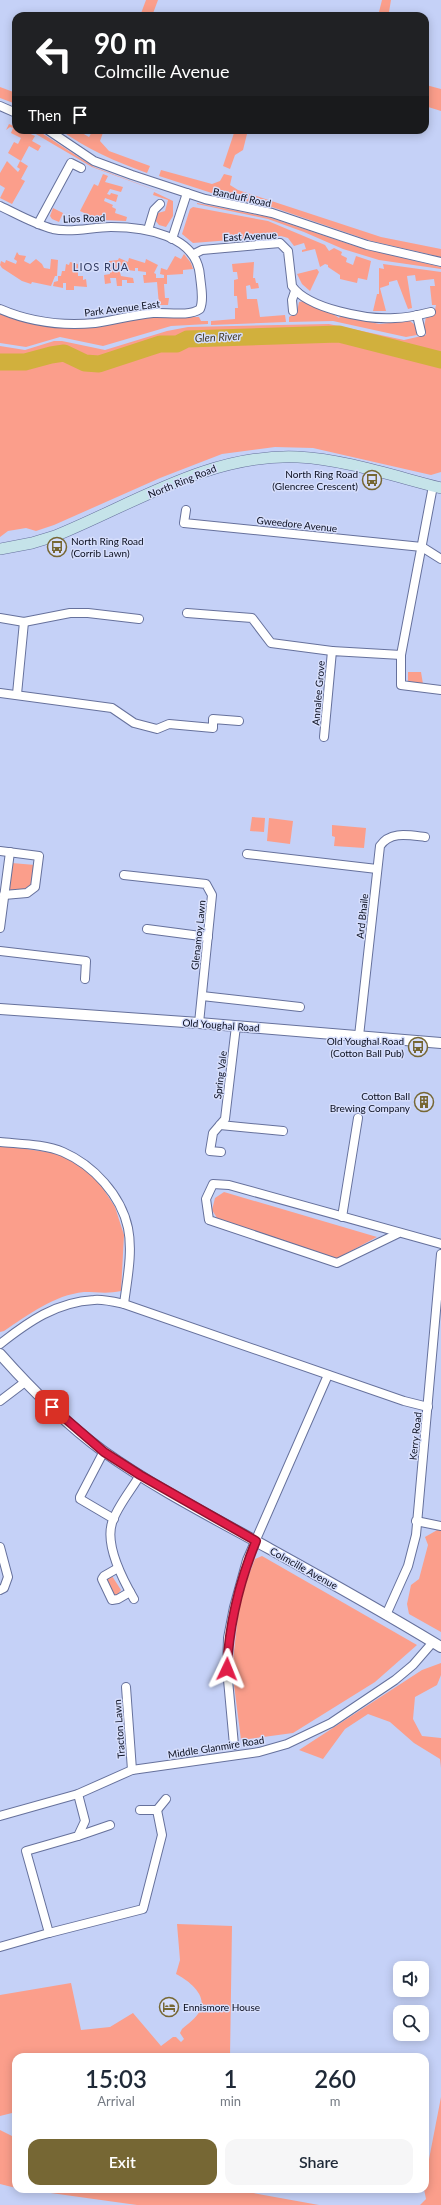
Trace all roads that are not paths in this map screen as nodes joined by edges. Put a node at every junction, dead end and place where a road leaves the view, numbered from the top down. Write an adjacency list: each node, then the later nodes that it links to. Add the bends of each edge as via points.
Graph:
1 (0, 106): 2 (street)
2 (12, 111)
3 (54, 134): 5 (street, Banduff Road, via 100,163)
4 (81, 168): 8 (street, via 71,163)
5 (187, 193): 10 (street); 12 (street, Banduff Road, via 272,213 367,245)
6 (160, 204): 9 (street, via 154,210)
7 (0, 206): 8 (street, Lios Road)
8 (38, 224): 9 (street, Lios Road, via 65,230 110,227)
9 (148, 230): 10 (street, Lios Road)
10 (172, 239): 11 (street, Lios Road)
11 (194, 254): 13 (street, East Avenue, via 202,250 280,243 288,251 290,280); 14 (street, Park Avenue East, via 199,266 202,301 200,309 193,313 147,314 73,324 30,319)
12 (441, 262)
13 (295, 291): 15 (street, East Avenue, via 292,300); 17 (street, via 320,304 365,317 394,318)
14 (0, 309)
15 (293, 311)
16 (431, 312): 17 (street)
17 (417, 315): 18 (street)
18 (420, 332)
19 (437, 487): 21 (street); 22 (main road, North Ring Road, via 314,458 248,460 199,472 55,536)
20 (186, 510): 21 (street, Gweedore Avenue, via 184,523)
21 (422, 547): 23 (street); 29 (street)
22 (0, 549)
23 (441, 559)
24 (187, 613): 28 (street, Annalee Grove, via 252,618 271,643)
25 (0, 618): 27 (street)
26 (139, 619): 27 (street, via 70,613)
27 (24, 622): 32 (street)
28 (332, 651): 29 (street, Annalee Grove); 34 (street, Annalee Grove)
29 (401, 656): 30 (street, via 401,685)
30 (441, 690)
31 (0, 693): 32 (street)
32 (17, 694): 33 (street, via 112,708 134,724 157,729 169,724 213,728 214,719)
33 (239, 722)
34 (324, 737)
35 (425, 837): 39 (street, Ard Bhaile, via 393,836 385,839 380,846)
36 (0, 851): 37 (street)
37 (10, 852): 41 (street); 41 (street, via 39,856 35,887 27,893)
38 (247, 854): 39 (street)
39 (377, 869): 52 (street, Ard Bhaile)
40 (124, 874): 44 (street, Glenamoy Lawn, via 206,884 212,895)
41 (4, 895): 42 (street)
42 (0, 928)
43 (148, 929): 44 (street)
44 (208, 937): 47 (street, Glenamoy Lawn)
45 (0, 951): 46 (street, via 86,961)
46 (85, 979)
47 (202, 996): 48 (street); 50 (street, Glenamoy Lawn)
48 (300, 1007)
49 (0, 1009): 50 (street, Old Youghal Road)
50 (199, 1023): 51 (street, Old Youghal Road)
51 (236, 1026): 52 (street, Old Youghal Road); 55 (street, Spring Vale, via 225,1119)
52 (359, 1036): 53 (street, Old Youghal Road)
53 (441, 1043)
54 (358, 1118): 59 (street)
55 (220, 1125): 56 (street); 58 (street, Spring Vale, via 213,1133 210,1151)
56 (283, 1131)
57 (0, 1142): 64 (street, via 62,1151 84,1163 109,1187 128,1228 129,1248)
58 (222, 1152)
59 (342, 1217): 60 (street); 60 (street, via 228,1185 213,1184 206,1199 209,1220 337,1263)
60 (399, 1233): 61 (street)
61 (441, 1244)
62 (441, 1254): 63 (street, Kerry Road)
63 (439, 1300): 70 (street, Kerry Road)
64 (124, 1304): 65 (street, via 95,1300 71,1303 36,1316); 67 (street)
65 (0, 1344)
66 (0, 1354): 68 (street, Colmcille Avenue)
67 (328, 1374): 70 (street); 76 (street)
68 (25, 1382): 69 (street); 71 (street, Colmcille Avenue)
69 (0, 1401)
70 (428, 1407): 74 (street, Kerry Road)
71 (104, 1452): 72 (street, Colmcille Avenue); 73 (street, via 80,1499)
72 (140, 1475): 73 (street); 76 (street, Colmcille Avenue)
73 (114, 1519): 78 (street, via 111,1524 112,1548)
74 (416, 1521): 75 (street); 80 (street, Kerry Road, via 416,1535 411,1555)
75 (441, 1526)
76 (256, 1541): 80 (street, Colmcille Avenue); 83 (street, via 240,1582 228,1638 227,1669)
77 (0, 1548): 79 (street, via 8,1577 4,1588)
78 (118, 1568): 78 (street, via 132,1595 112,1600 102,1579)
79 (0, 1590)
80 (386, 1615): 81 (street, Colmcille Avenue)
81 (437, 1645): 84 (street, Middle Glanmire Road, via 395,1680 331,1723 287,1744 258,1752)
82 (126, 1687): 84 (street, Tracton Lawn)
83 (234, 1745)
84 (132, 1770): 85 (street, Middle Glanmire Road)
85 (78, 1794): 89 (street, Middle Glanmire Road); 91 (street, via 85,1821)
86 (166, 1800): 88 (street)
87 (140, 1810): 88 (street)
88 (156, 1810): 92 (street, via 162,1836 143,1909)
89 (0, 1816)
90 (110, 1825): 91 (street)
91 (78, 1836): 92 (street, via 26,1851)
92 (48, 1933): 93 (street)
93 (0, 1947)

